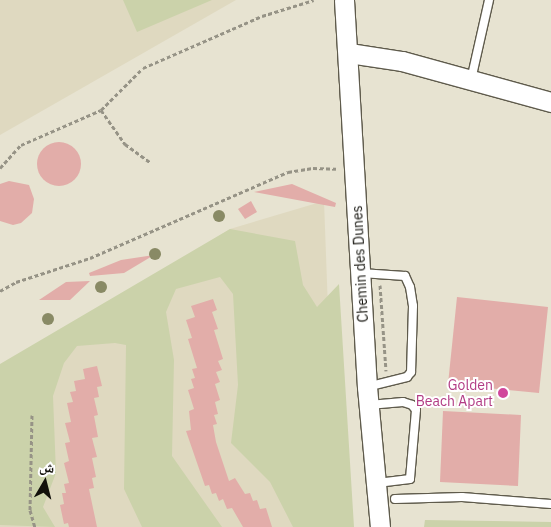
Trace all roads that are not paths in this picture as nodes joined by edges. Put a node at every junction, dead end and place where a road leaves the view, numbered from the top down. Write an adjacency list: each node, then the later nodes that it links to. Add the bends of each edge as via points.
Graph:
1 (344, 0): 3 (street, Chemin des Dunes)
2 (489, 0): 4 (lane)
3 (349, 53): 4 (street, via 402,61); 6 (street, Chemin des Dunes)
4 (471, 80): 5 (street)
5 (551, 102)
6 (361, 273): 7 (street, Chemin des Dunes); 7 (lane, via 405,276 413,306 411,372)
7 (368, 396): 8 (street, Chemin des Dunes); 8 (lane, via 412,404 416,410 410,479)
8 (377, 483): 11 (street, Chemin des Dunes)
9 (395, 499): 10 (lane, via 462,497)
10 (551, 504)
11 (380, 527)

